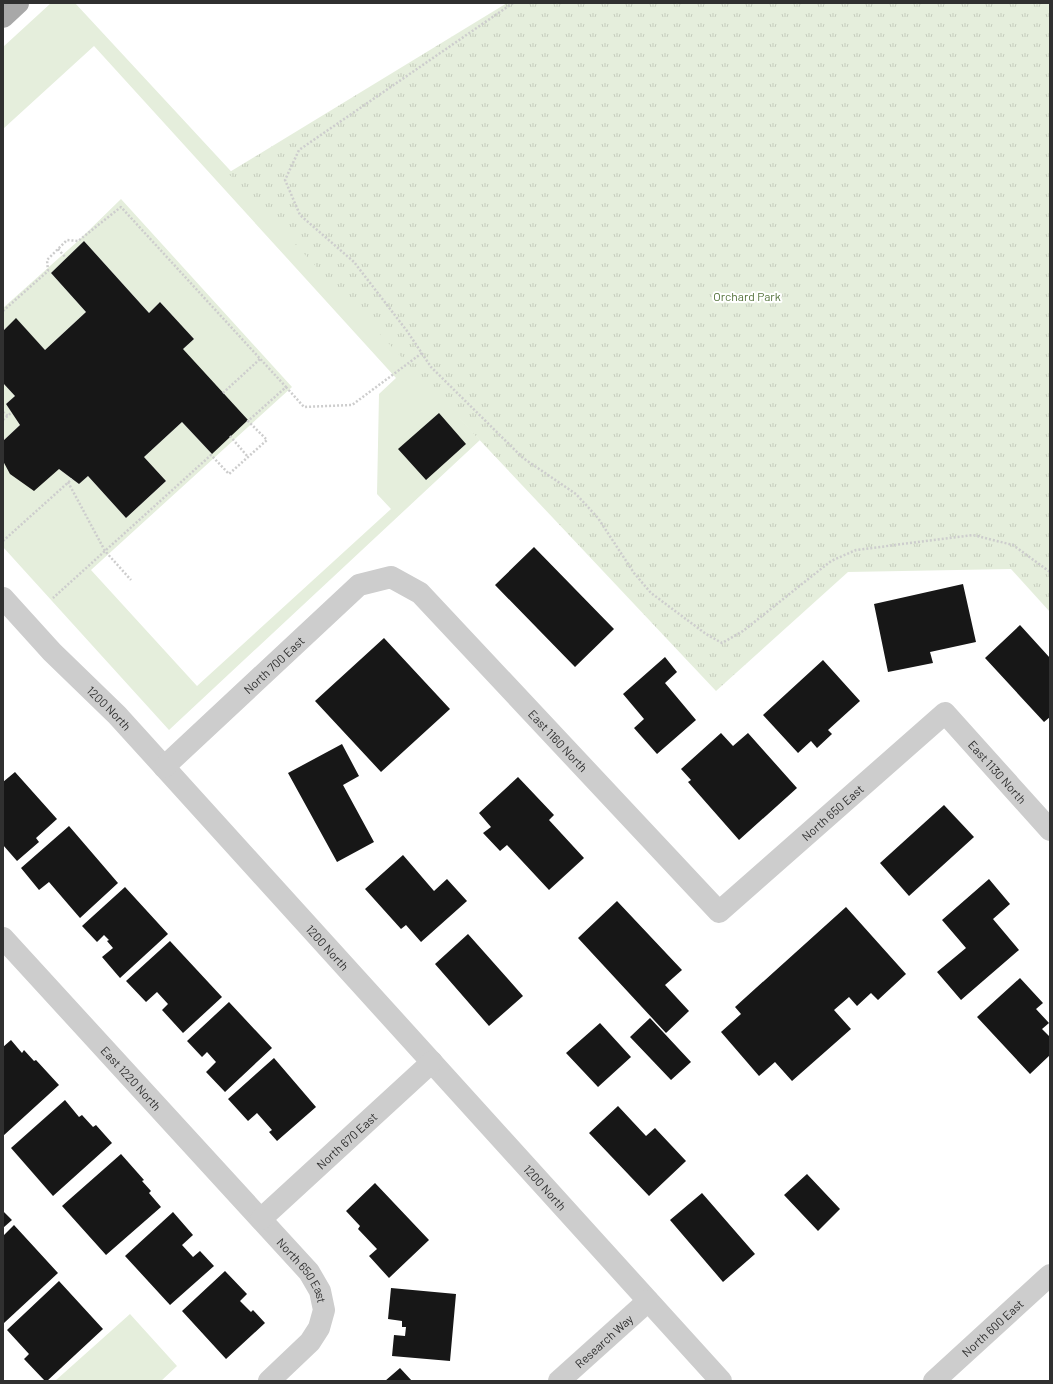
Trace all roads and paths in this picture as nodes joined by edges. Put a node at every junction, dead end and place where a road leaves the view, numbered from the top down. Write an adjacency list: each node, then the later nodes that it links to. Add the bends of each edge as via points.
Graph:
1 (18, 3): 3 (main road)
2 (513, 3): 7 (path, via 299,150 285,180 300,215 354,262)
3 (3, 17)
4 (58, 249): 5 (path); 6 (path, via 47,260 48,270); 8 (path, via 67,240 78,241 121,207)
5 (66, 258)
6 (3, 312)
7 (422, 353): 9 (path, via 352,405 304,407); 21 (path, via 431,367 523,458 576,494 598,518 634,573 651,593 722,643 743,631 831,561 856,550 973,535 1012,545)
8 (260, 359): 9 (path); 10 (path)
9 (286, 387): 16 (path, via 248,421 267,440)
10 (223, 393)
11 (3, 412): 13 (path)
12 (11, 413): 13 (path)
13 (8, 416): 14 (path)
14 (3, 420)
15 (230, 436): 16 (path)
16 (248, 456): 20 (path, via 229,474 212,455)
17 (72, 478): 18 (path)
18 (68, 482): 19 (path); 20 (path)
19 (3, 541)
20 (105, 551): 23 (path); 25 (path)
21 (1050, 572)
22 (391, 577): 27 (street, North 700 East, via 359,585); 29 (street, East 1160 North, via 420,593)
23 (131, 580)
24 (3, 598): 27 (street, 1200 North)
25 (53, 598)
26 (945, 713): 28 (street, East 1130 North); 29 (street, North 650 East)
27 (164, 767): 31 (street, 1200 North)
28 (1050, 830)
29 (719, 912)
30 (3, 938): 32 (street, East 1220 North)
31 (432, 1062): 32 (street, North 670 East); 34 (street, 1200 North)
32 (261, 1219): 35 (street, North 650 East, via 309,1272 320,1291 324,1310 319,1328 310,1342)
33 (1050, 1275): 38 (street, North 600 East)
34 (648, 1300): 36 (street, Research Way); 37 (street, 1200 North)
35 (269, 1381)
36 (559, 1381)
37 (720, 1381)
38 (934, 1381)

